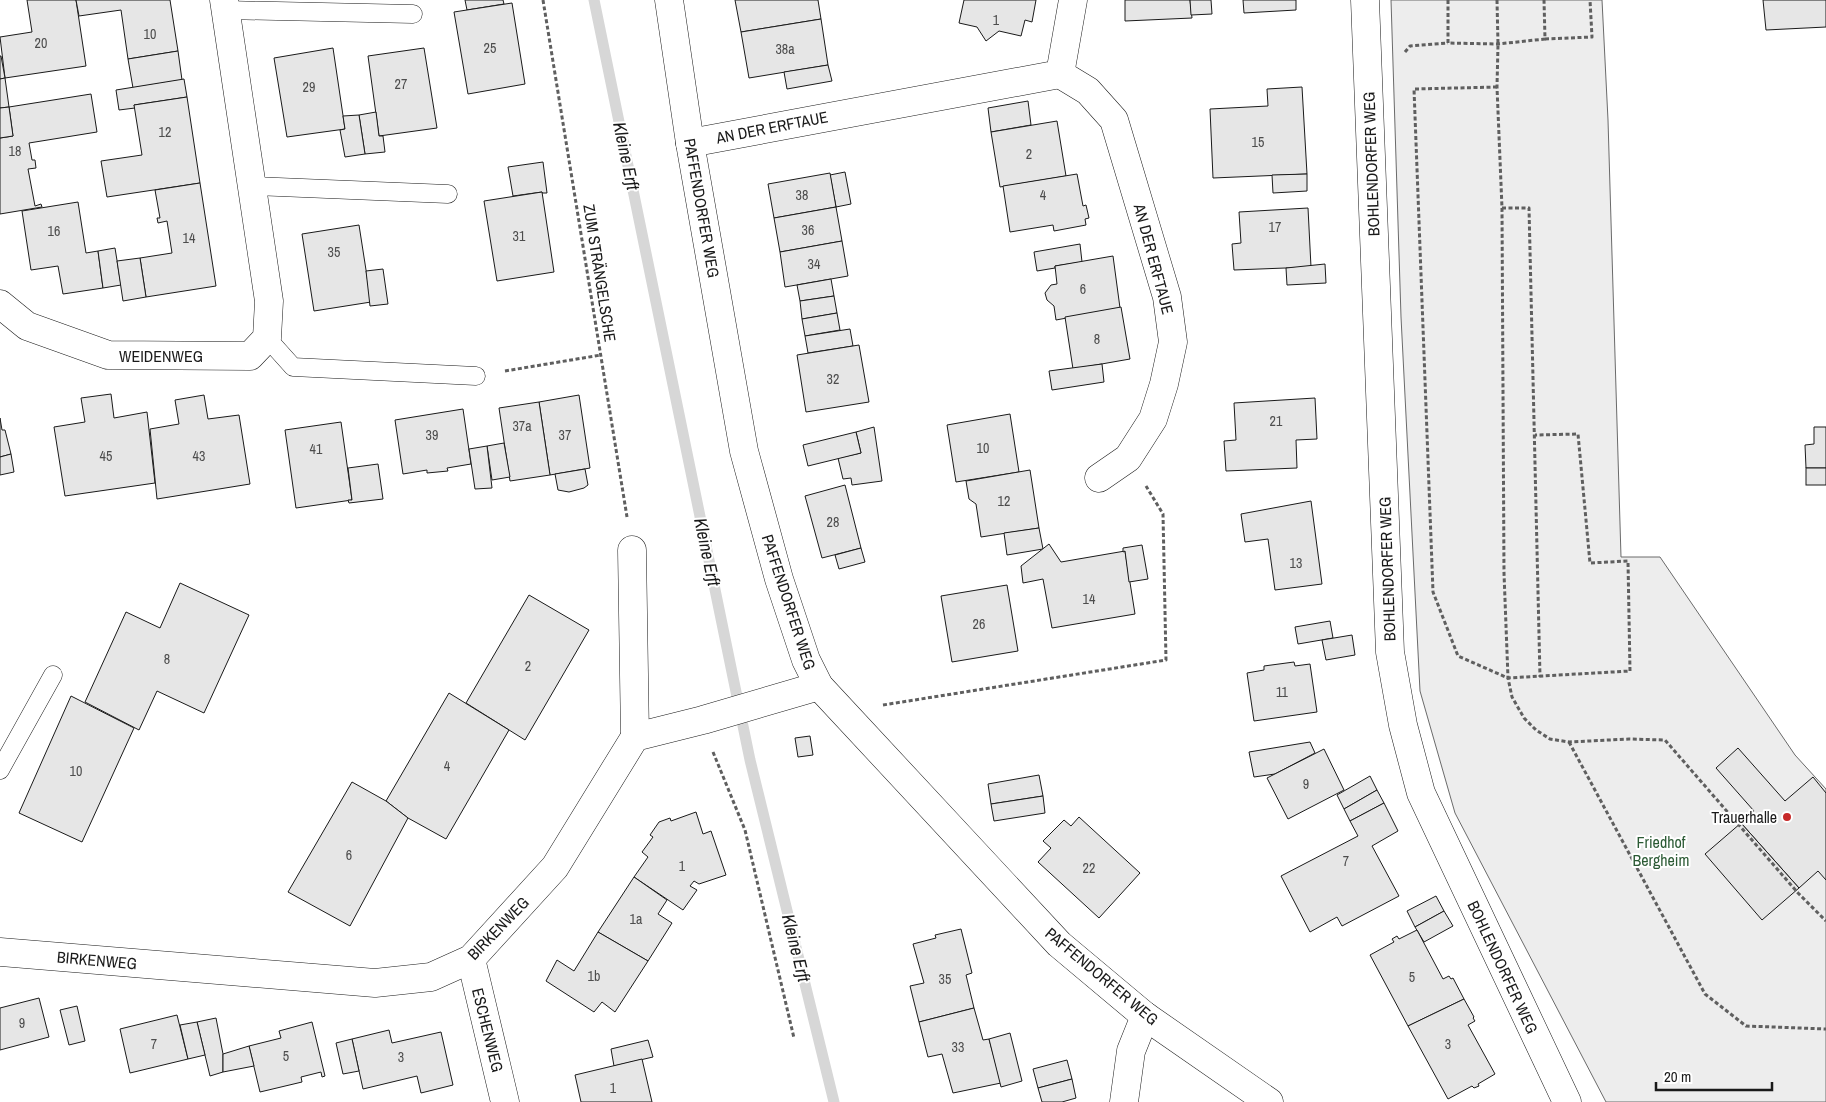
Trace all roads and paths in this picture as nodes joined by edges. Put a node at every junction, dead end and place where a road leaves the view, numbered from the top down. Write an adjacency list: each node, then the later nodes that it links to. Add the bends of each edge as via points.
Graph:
1 (542, 0): 23 (path, ZUM STRÄNGELSCHE)
2 (669, 0): 17 (street, PAFFENDORFER WEG)
3 (1073, 0): 15 (street)
4 (1365, 0): 47 (street, BOHLENDORFER WEG, via 1390,652 1403,726 1421,793)
5 (1448, 0): 12 (path)
6 (1497, 0): 13 (path)
7 (1544, 0): 11 (path)
8 (1590, 0): 11 (path, via 1592,37)
9 (225, 5): 10 (lane); 18 (street)
10 (413, 14)
11 (1545, 39): 13 (path)
12 (1448, 43): 13 (path); 14 (path, via 1410,46)
13 (1498, 44): 16 (path)
14 (1405, 52)
15 (1060, 74): 17 (street, AN DER ERFTAUE); 26 (street, AN DER ERFTAUE, via 1088,91 1114,120 1167,297 1173,342 1164,384 1153,419)
16 (1497, 87): 20 (path); 31 (path, via 1414,89 1433,592 1458,656)
17 (690, 143): 32 (street, PAFFENDORFER WEG, via 744,451 779,579 806,660)
18 (253, 186): 19 (lane); 22 (street, via 269,302)
19 (448, 194)
20 (1502, 208): 25 (path, via 1529,208); 31 (path, via 1504,572)
21 (0, 304): 22 (street, WEIDENWEG, via 27,326 108,356 250,356)
22 (267, 338): 24 (lane, via 294,366)
23 (601, 355): 24 (path); 28 (path, ZUM STRÄNGELSCHE)
24 (476, 376)
25 (1535, 435): 30 (path); 30 (path, via 1578,434 1590,563 1628,561 1630,671)
26 (1128, 458): 27 (street, AN DER ERFTAUE); 33 (path, via 1163,514 1166,660)
27 (1099, 478)
28 (632, 550): 34 (street)
29 (53, 675): 37 (lane)
30 (1540, 677): 31 (path)
31 (1508, 678): 35 (path, via 1512,697 1524,718 1550,739)
32 (819, 686): 33 (street, PAFFENDORFER WEG); 34 (street)
33 (842, 712): 41 (street, PAFFENDORFER WEG, via 1059,944)
34 (635, 737): 40 (street, BIRKENWEG, via 555,867)
35 (1570, 742): 38 (path, via 1665,740); 42 (path, via 1705,994 1746,1026)
36 (710, 745): 43 (path, via 745,830)
37 (0, 770)
38 (1826, 921)
39 (0, 952): 40 (street, BIRKENWEG, via 375,983 431,977)
40 (471, 959): 44 (street, ESCHENWEG)
41 (1145, 1016): 45 (street, via 1131,1051); 46 (street, PAFFENDORFER WEG)
42 (1826, 1029)
43 (794, 1038)
44 (505, 1102)
45 (1124, 1102)
46 (1269, 1102)
47 (1567, 1102)

